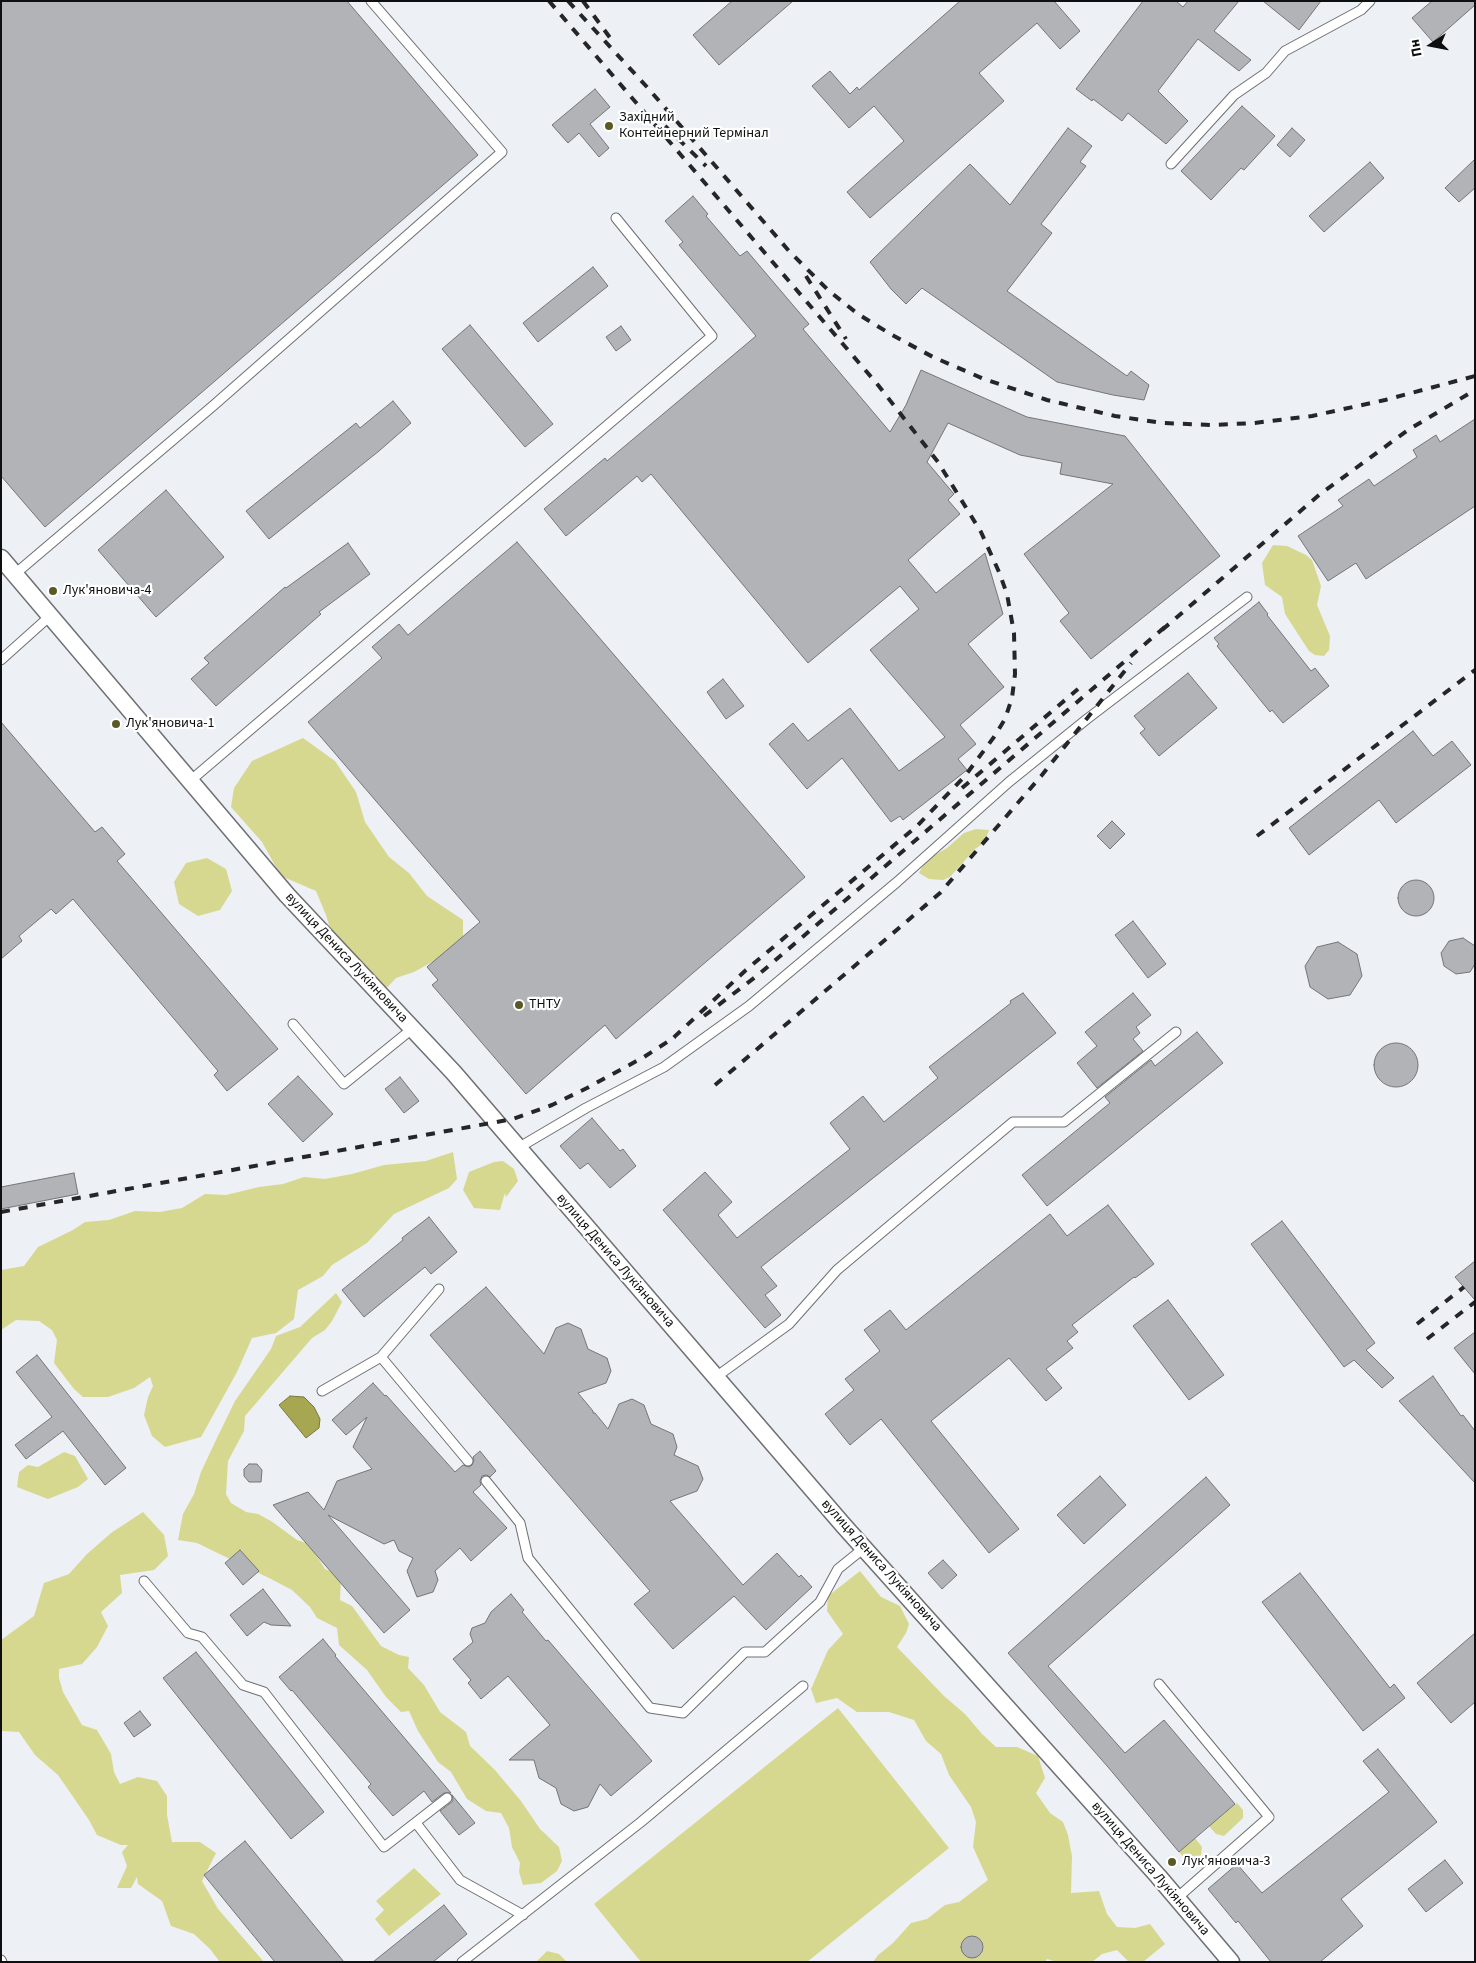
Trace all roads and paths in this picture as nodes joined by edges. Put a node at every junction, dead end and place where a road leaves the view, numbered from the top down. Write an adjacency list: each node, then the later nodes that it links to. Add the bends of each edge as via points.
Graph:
1 (372, 1): 6 (lane, via 502,152 214,405)
2 (1370, 1): 3 (lane, via 1361,10 1285,51 1266,74 1234,95)
3 (1170, 164)
4 (616, 218): 10 (lane, via 712,336)
5 (1, 558): 6 (street, вулиця Дениса Лукіяновича)
6 (15, 574): 8 (street, вулиця Дениса Лукіяновича)
7 (1247, 597): 14 (lane, via 1009,782 897,882 749,1006 664,1066)
8 (50, 616): 9 (lane); 10 (street, вулиця Дениса Лукіяновича)
9 (1, 660)
10 (190, 781): 12 (street, вулиця Дениса Лукіяновича, via 287,895)
11 (293, 1024): 12 (lane, via 344,1084)
12 (412, 1029): 14 (street, вулиця Дениса Лукіяновича)
13 (1176, 1032): 17 (lane, via 1064,1122 1013,1122 837,1270 789,1324)
14 (518, 1148): 17 (street, вулиця Дениса Лукіяновича)
15 (439, 1289): 16 (lane)
16 (381, 1357): 18 (lane); 19 (lane)
17 (716, 1377): 21 (street, вулиця Дениса Лукіяновича)
18 (322, 1391)
19 (468, 1461)
20 (486, 1481): 21 (lane, via 520,1523 528,1558 650,1708 684,1712 745,1652 765,1652 820,1602 838,1569)
21 (864, 1548): 27 (street, вулиця Дениса Лукіяновича)
22 (144, 1581): 26 (lane, via 188,1633 202,1637 243,1685 264,1692 384,1847)
23 (1159, 1684): 27 (lane, via 1269,1817)
24 (803, 1686): 28 (lane)
25 (447, 1798): 26 (lane)
26 (416, 1823): 28 (lane, via 460,1880)
27 (1177, 1898): 29 (street, вулиця Дениса Лукіяновича)
28 (523, 1915): 30 (lane)
29 (1225, 1960)
30 (462, 1962)

